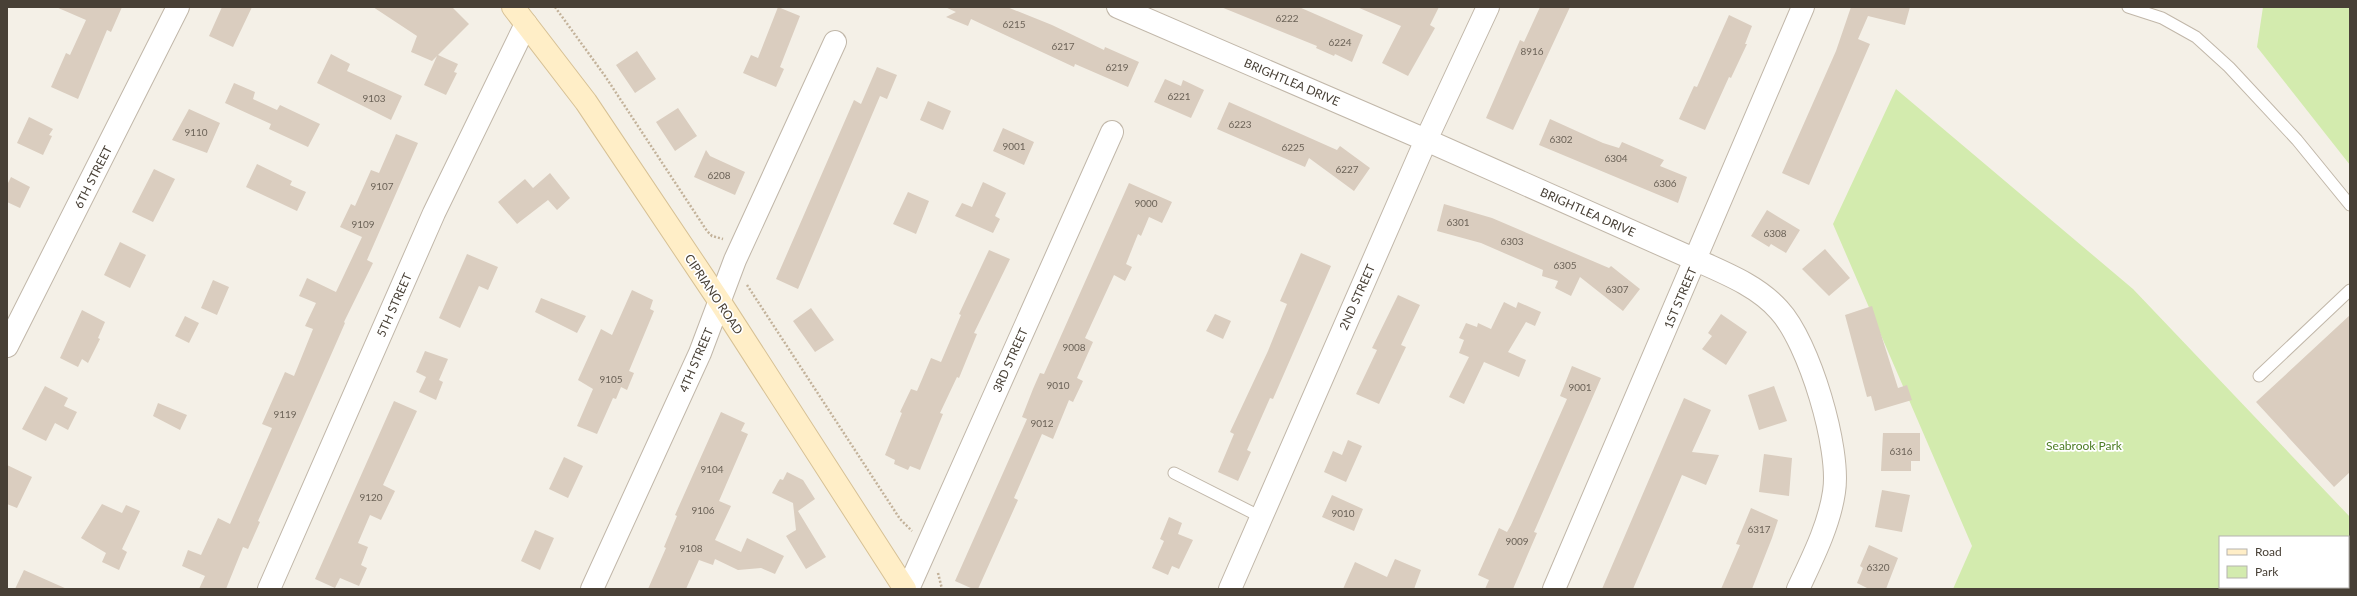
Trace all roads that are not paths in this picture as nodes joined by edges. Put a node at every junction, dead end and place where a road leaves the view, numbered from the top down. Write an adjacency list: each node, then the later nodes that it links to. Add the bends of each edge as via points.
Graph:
1 (178, 7): 15 (street, 6TH STREET)
2 (513, 7): 7 (street, CIPRIANO ROAD)
3 (1118, 7): 10 (street, BRIGHTLEA DRIVE)
4 (1488, 7): 10 (street, 2ND STREET)
5 (1803, 7): 12 (street, 1ST STREET)
6 (2128, 7): 11 (lane, via 2162,18 2196,37 2229,67 2298,140)
7 (526, 24): 14 (street, CIPRIANO ROAD, via 586,102); 19 (street, 5TH STREET, via 434,213)
8 (835, 42): 14 (street, 4TH STREET, via 735,260)
9 (1112, 132): 22 (street, 3RD STREET)
10 (1426, 140): 12 (street, BRIGHTLEA DRIVE); 18 (street, 2ND STREET)
11 (2350, 205)
12 (1696, 260): 24 (street, 1ST STREET); 25 (street, BRIGHTLEA DRIVE, via 1753,289 1779,309 1793,326 1827,417 1835,460 1834,492 1830,513)
13 (2350, 290): 16 (lane)
14 (720, 302): 20 (street, 4TH STREET, via 700,353); 21 (street, CIPRIANO ROAD)
15 (7, 346)
16 (2259, 376)
17 (1174, 473): 18 (lane)
18 (1261, 517): 23 (street, 2ND STREET)
19 (269, 589)
20 (592, 589)
21 (905, 589)
22 (908, 589)
23 (1230, 589)
24 (1554, 589)
25 (1798, 589)

